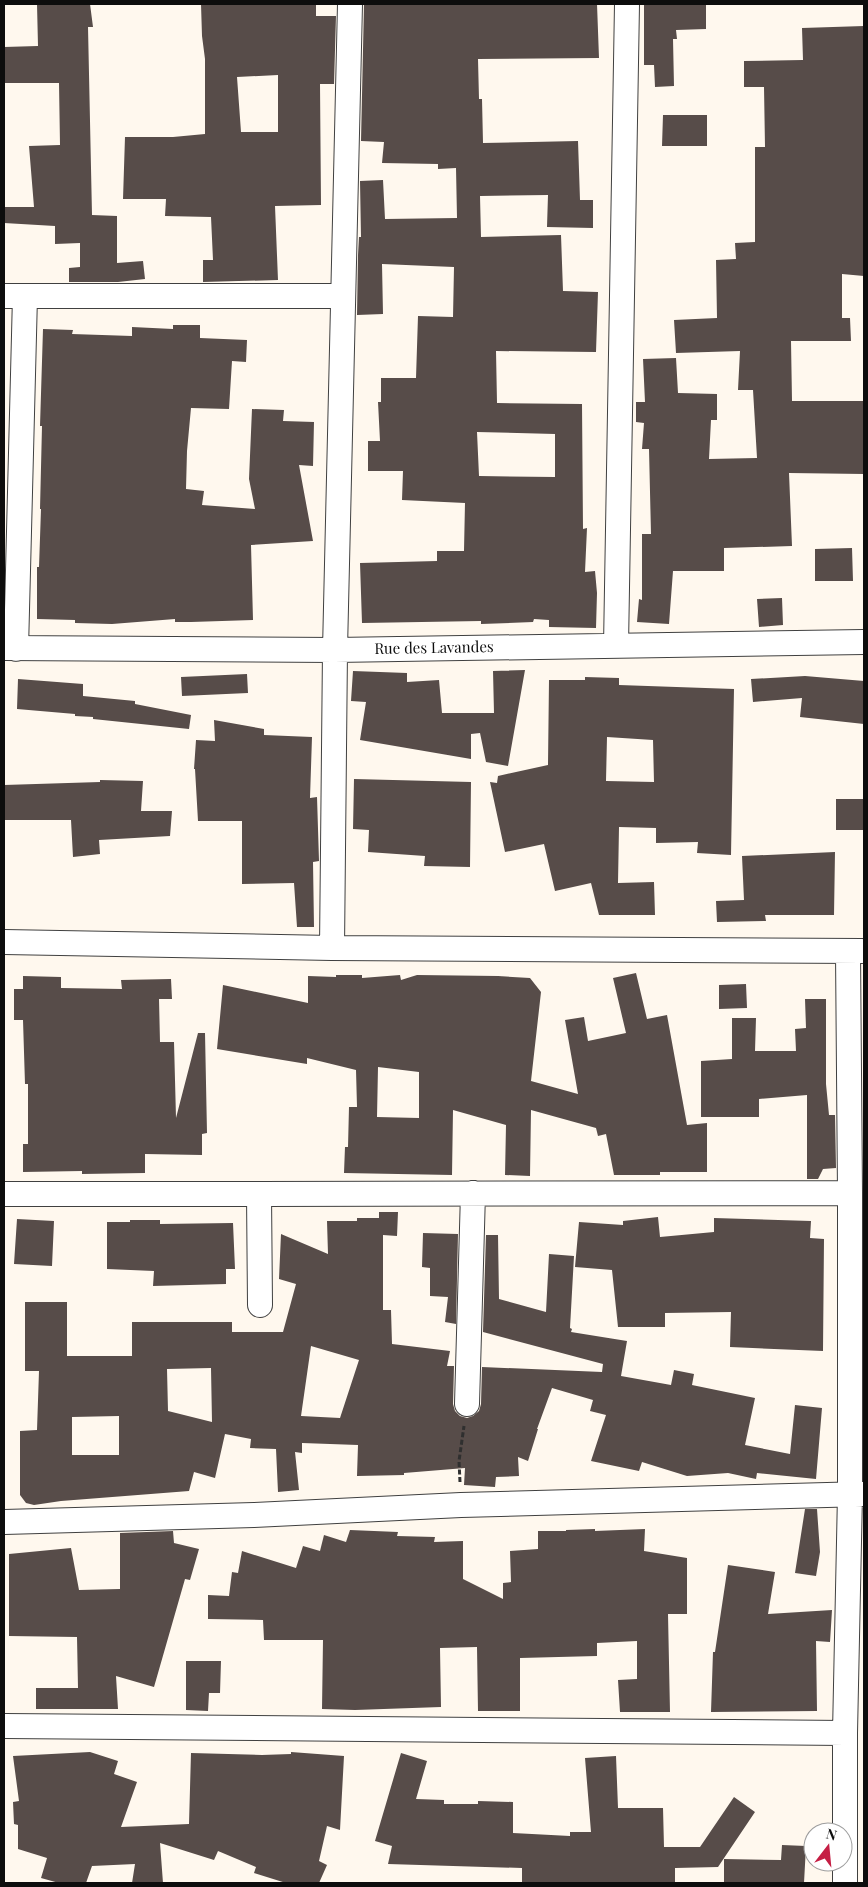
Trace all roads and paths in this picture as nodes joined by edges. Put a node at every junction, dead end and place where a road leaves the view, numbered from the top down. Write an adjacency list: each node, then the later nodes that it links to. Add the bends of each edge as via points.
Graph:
1 (350, 4): 4 (street)
2 (627, 4): 6 (street)
3 (14, 296): 4 (street); 7 (street)
4 (343, 296): 8 (street)
5 (864, 642): 6 (street, Rue des Lavandes)
6 (616, 646): 8 (street, Rue des Lavandes)
7 (10, 648): 8 (street, Rue des Lavandes)
8 (335, 650): 10 (street)
9 (4, 942): 10 (street)
10 (332, 948): 11 (street)
11 (856, 951): 13 (street)
12 (473, 1193): 13 (street); 15 (street); 17 (street)
13 (850, 1193): 18 (street)
14 (4, 1194): 15 (street)
15 (259, 1194): 16 (street)
16 (260, 1305)
17 (467, 1404): 19 (path, via 459,1461)
18 (857, 1494): 19 (street); 22 (street)
19 (461, 1505): 20 (street)
20 (4, 1522)
21 (4, 1726): 22 (street)
22 (845, 1733): 23 (street)
23 (845, 1883)

